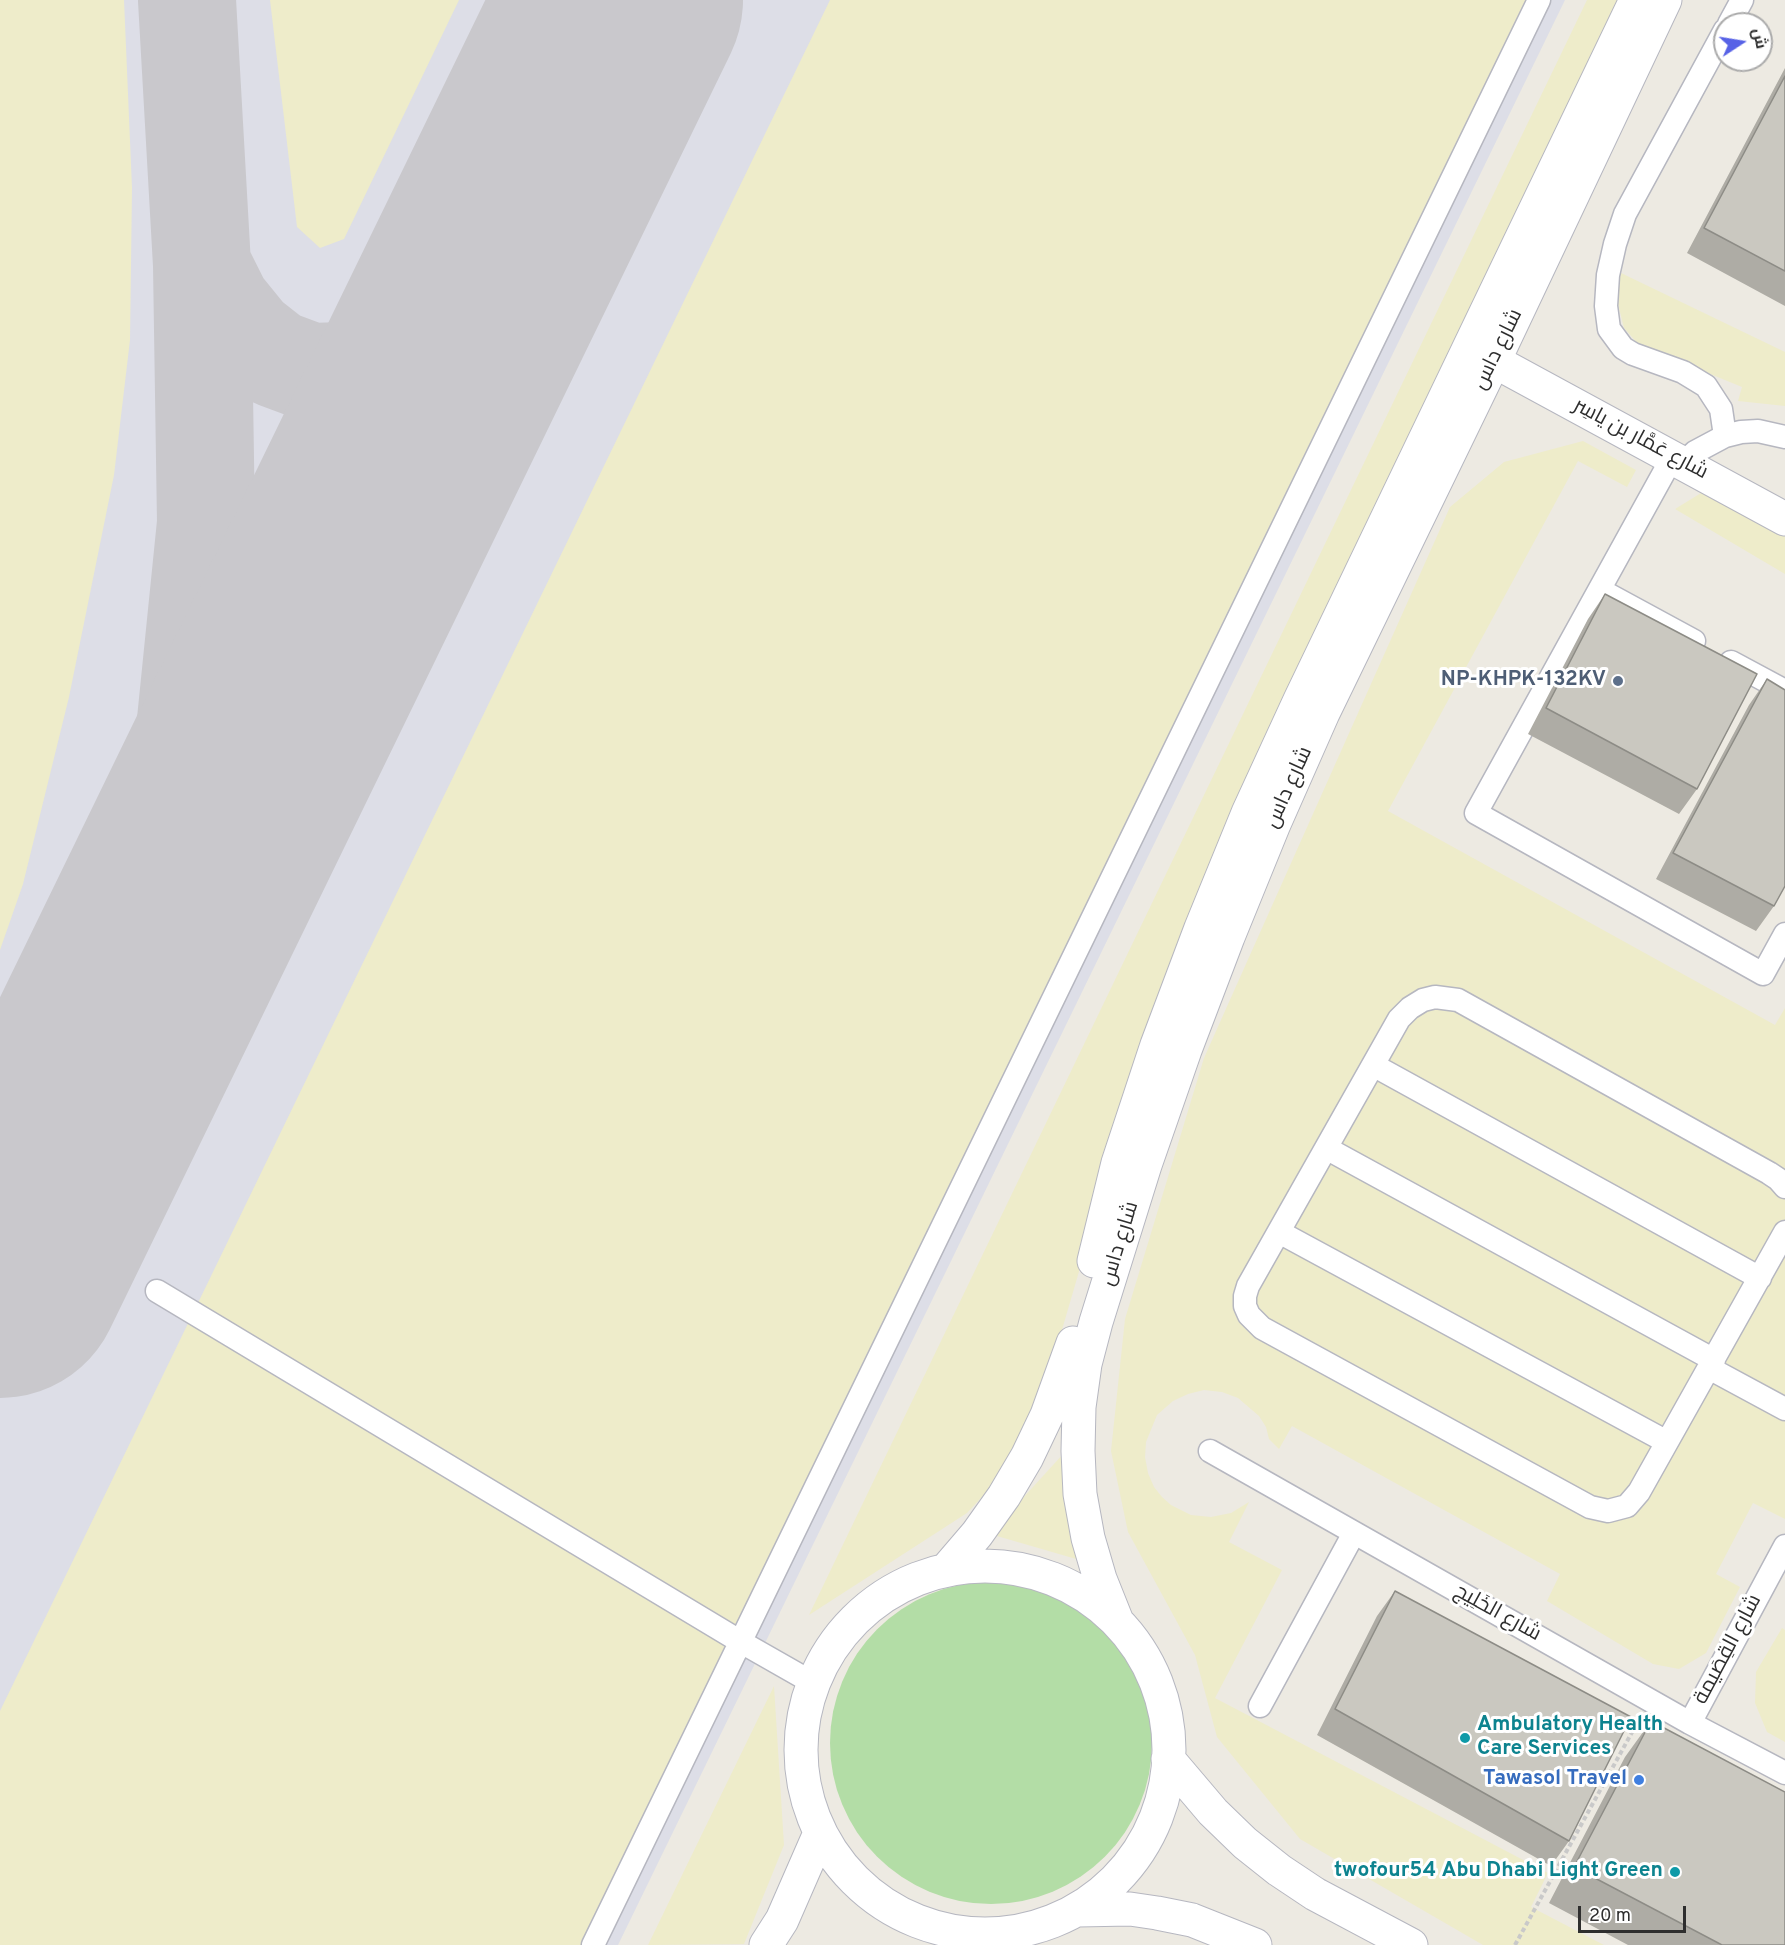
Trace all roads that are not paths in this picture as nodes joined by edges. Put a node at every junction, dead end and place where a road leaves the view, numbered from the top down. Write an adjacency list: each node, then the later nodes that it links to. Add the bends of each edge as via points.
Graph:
1 (1539, 0): 28 (lane)
2 (1636, 0): 26 (street, شارع داس, via 1248,813 1201,928 1118,1163 1077,1328 1047,1415 1004,1496)
3 (1665, 0): 5 (street, شارع داس)
4 (1713, 52): 6 (lane, via 1625,214 1608,275 1606,306 1609,329 1623,348 1683,372 1706,386 1721,409)
5 (1494, 361): 8 (street, شارع عَمَّار بن ياسِر); 27 (street, شارع داس, via 1323,713 1274,824 1185,1050 1096,1322 1079,1407 1080,1494 1088,1538)
6 (1725, 436): 7 (lane, via 1758,431); 8 (lane)
7 (1785, 437)
8 (1678, 461): 9 (street, شارع عَمَّار بن ياسِر); 10 (lane)
9 (1785, 519)
10 (1600, 590): 11 (lane); 12 (lane, via 1476,813 1762,974)
11 (1785, 691)
12 (1785, 934)
13 (1373, 1065): 14 (lane); 15 (lane, via 1399,1019 1410,1008 1434,997 1458,1000 1769,1173); 18 (lane)
14 (1326, 1148): 16 (lane); 20 (lane)
15 (1785, 1187)
16 (1279, 1232): 22 (lane); 22 (lane, via 1245,1296 1245,1306 1255,1323 1590,1507 1608,1511 1627,1506)
17 (1785, 1232): 18 (lane)
18 (1760, 1278): 20 (lane)
19 (158, 1291): 28 (lane)
20 (1711, 1364): 21 (lane); 22 (lane)
21 (1785, 1409)
22 (1667, 1442)
23 (1210, 1451): 24 (lane, شارع الخَلِيج)
24 (1354, 1533): 30 (lane); 31 (lane, شارع الخَلِيج)
25 (1785, 1546): 31 (lane, شارع القِصَيمة)
26 (947, 1569): 27 (street, via 1008,1566 1037,1573 1066,1584); 29 (street, via 918,1578 866,1608 844,1630)
27 (1116, 1619): 32 (street, via 1150,1670 1161,1699)
28 (741, 1642): 29 (lane); 37 (lane)
29 (813, 1683): 34 (street, via 801,1743 802,1774)
30 (1260, 1706)
31 (1689, 1723): 33 (lane, شارع الخَلِيج)
32 (1168, 1759): 35 (street, via 1156,1818 1143,1845 1103,1892); 40 (street, via 1245,1843 1279,1870 1315,1894)
33 (1785, 1773)
34 (820, 1833): 36 (street, via 858,1884 912,1920); 38 (street, via 782,1920)
35 (1078, 1910): 36 (street, via 1026,1930); 39 (street, via 1157,1913 1192,1920)
36 (928, 1937)
37 (593, 1945)
38 (766, 1945)
39 (1255, 1945)
40 (1412, 1945)

